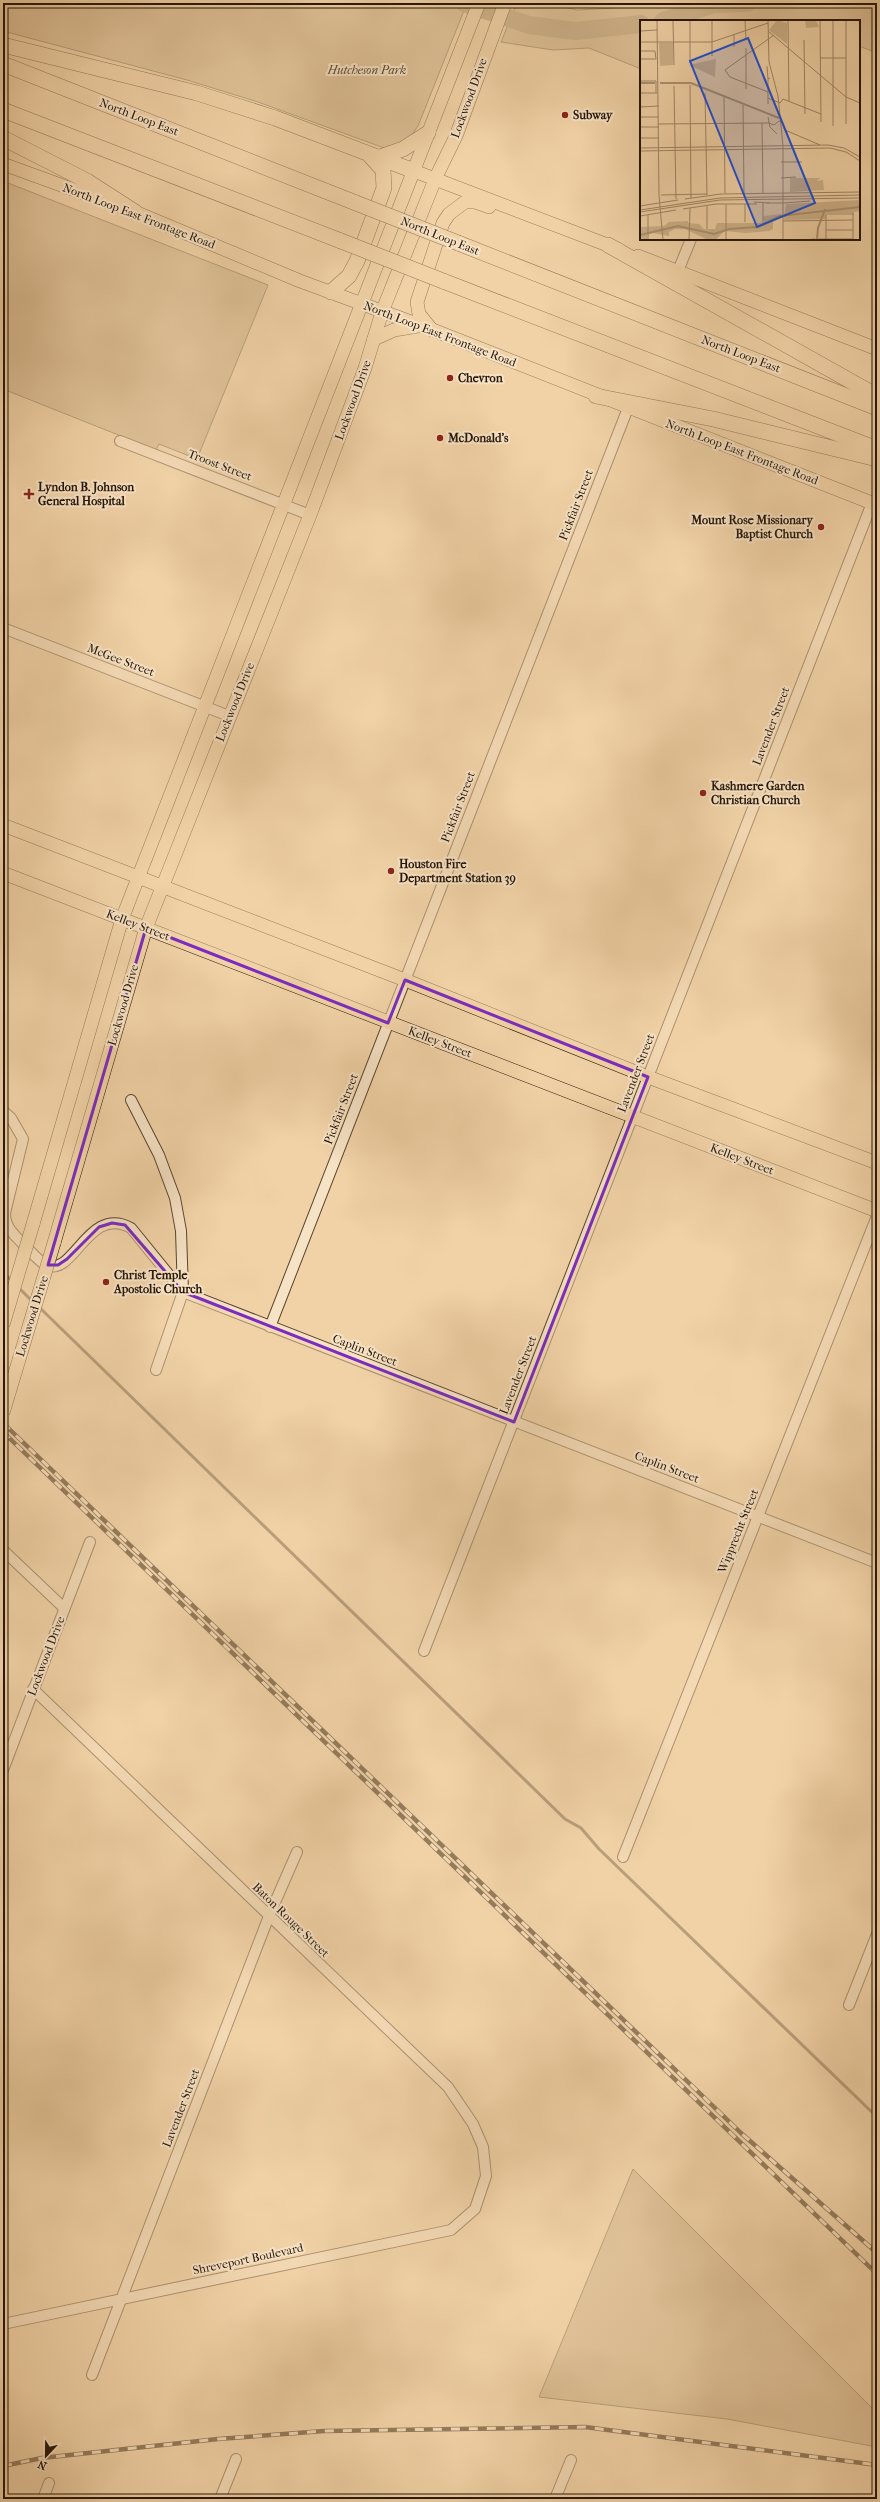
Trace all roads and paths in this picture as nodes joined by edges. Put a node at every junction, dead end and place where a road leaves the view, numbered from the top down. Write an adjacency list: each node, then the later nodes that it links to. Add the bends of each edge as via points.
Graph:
1 (479, 3): 6 (main road, Lockwood Drive)
2 (504, 3): 11 (main road, Lockwood Drive, via 456,136)
3 (3, 45): 8 (highway, via 197,93 275,118)
4 (3, 64): 26 (highway, North Loop East, bridge)
5 (3, 110): 28 (highway, bridge)
6 (428, 133): 8 (highway, via 403,149); 10 (main road, Lockwood Drive)
7 (3, 138): 12 (highway, via 87,181)
8 (373, 156): 10 (highway); 17 (highway, via 383,170 384,188 353,270)
9 (3, 164): 12 (main road, North Loop East Frontage Road)
10 (414, 171): 11 (main road); 18 (main road, Lockwood Drive)
11 (436, 177): 13 (main road); 19 (main road, Lockwood Drive)
12 (134, 212): 17 (main road, North Loop East Frontage Road)
13 (527, 213): 15 (main road); 20 (main road, via 510,216 470,202 460,204 449,214 443,223 417,296 419,314)
14 (691, 240): 16 (street)
15 (608, 245): 16 (main road); 24 (highway)
16 (678, 271): 22 (main road)
17 (331, 292): 18 (main road, North Loop East Frontage Road)
18 (360, 303): 19 (main road, North Loop East Frontage Road); 30 (main road, Lockwood Drive)
19 (382, 312): 20 (main road, North Loop East Frontage Road); 21 (main road, Lockwood Drive)
20 (427, 328): 21 (main road, via 406,327); 23 (main road, North Loop East Frontage Road)
21 (374, 339): 32 (main road, Lockwood Drive)
22 (877, 350)
23 (596, 396): 25 (main road, North Loop East Frontage Road); 29 (highway, via 713,419)
24 (877, 396)
25 (628, 408): 31 (main road, North Loop East Frontage Road); 42 (street, Pickfair Street)
26 (877, 408)
27 (120, 441): 30 (street, Troost Street)
28 (877, 449)
29 (877, 459)
30 (285, 504): 32 (street, Troost Street); 34 (main road, Lockwood Drive)
31 (875, 504): 44 (street, Lavender Street)
32 (310, 515): 35 (main road, Lockwood Drive)
33 (3, 628): 34 (street, McGee Street)
34 (206, 707): 35 (street, McGee Street); 38 (main road, Lockwood Drive)
35 (230, 716): 39 (main road, Lockwood Drive)
36 (3, 825): 38 (main road)
37 (3, 872): 40 (main road, Kelley Street)
38 (137, 878): 39 (main road); 40 (main road, Lockwood Drive)
39 (162, 886): 41 (main road, Lockwood Drive); 42 (main road)
40 (122, 918): 41 (main road, Kelley Street); 52 (main road, Lockwood Drive, bridge)
41 (146, 928): 43 (main road, Kelley Street); 55 (main road, Lockwood Drive, bridge)
42 (405, 980): 43 (street, Pickfair Street); 44 (main road)
43 (388, 1023): 47 (main road, Kelley Street); 53 (street, Pickfair Street)
44 (648, 1077): 47 (street, Lavender Street); 48 (main road)
45 (131, 1100): 51 (street, via 159,1154 175,1198 181,1232)
46 (3, 1110): 51 (street, Caplin Street, via 11,1118 23,1139 5,1213 10,1231 44,1264 51,1266 67,1259 99,1227 112,1223 125,1225 131,1228)
47 (633, 1116): 49 (main road, Kelley Street); 56 (street, Lavender Street)
48 (877, 1163)
49 (877, 1211)
50 (877, 1216): 57 (street, Wipprecht Street)
51 (183, 1292): 53 (street, Caplin Street); 54 (street)
52 (3, 1325)
53 (270, 1327): 56 (street, Caplin Street)
54 (156, 1370)
55 (3, 1413)
56 (514, 1422): 57 (street, Caplin Street); 62 (street, Lavender Street)
57 (758, 1517): 60 (street, Caplin Street); 66 (street, Wipprecht Street)
58 (90, 1542): 61 (street, Lockwood Drive)
59 (3, 1550): 61 (street)
60 (877, 1563)
61 (64, 1608): 63 (street, Lockwood Drive)
62 (424, 1652)
63 (33, 1689): 64 (street, Lockwood Drive); 67 (street, Baton Rouge Street)
64 (3, 1770)
65 (297, 1852): 67 (street, Lavender Street)
66 (623, 1857)
67 (269, 1916): 70 (street, Baton Rouge Street, via 448,2087 473,2124 483,2148 486,2176); 71 (street, Lavender Street)
68 (877, 1934): 69 (street)
69 (850, 2006)
70 (480, 2194): 71 (street, Shreveport Boulevard, via 475,2209 451,2230)
71 (121, 2299): 72 (street, Shreveport Boulevard); 73 (street, Lavender Street)
72 (3, 2324)
73 (92, 2375)
74 (236, 2459): 78 (street)
75 (571, 2460): 79 (street)
76 (49, 2483): 77 (street)
77 (43, 2499)
78 (220, 2499)
79 (555, 2499)

